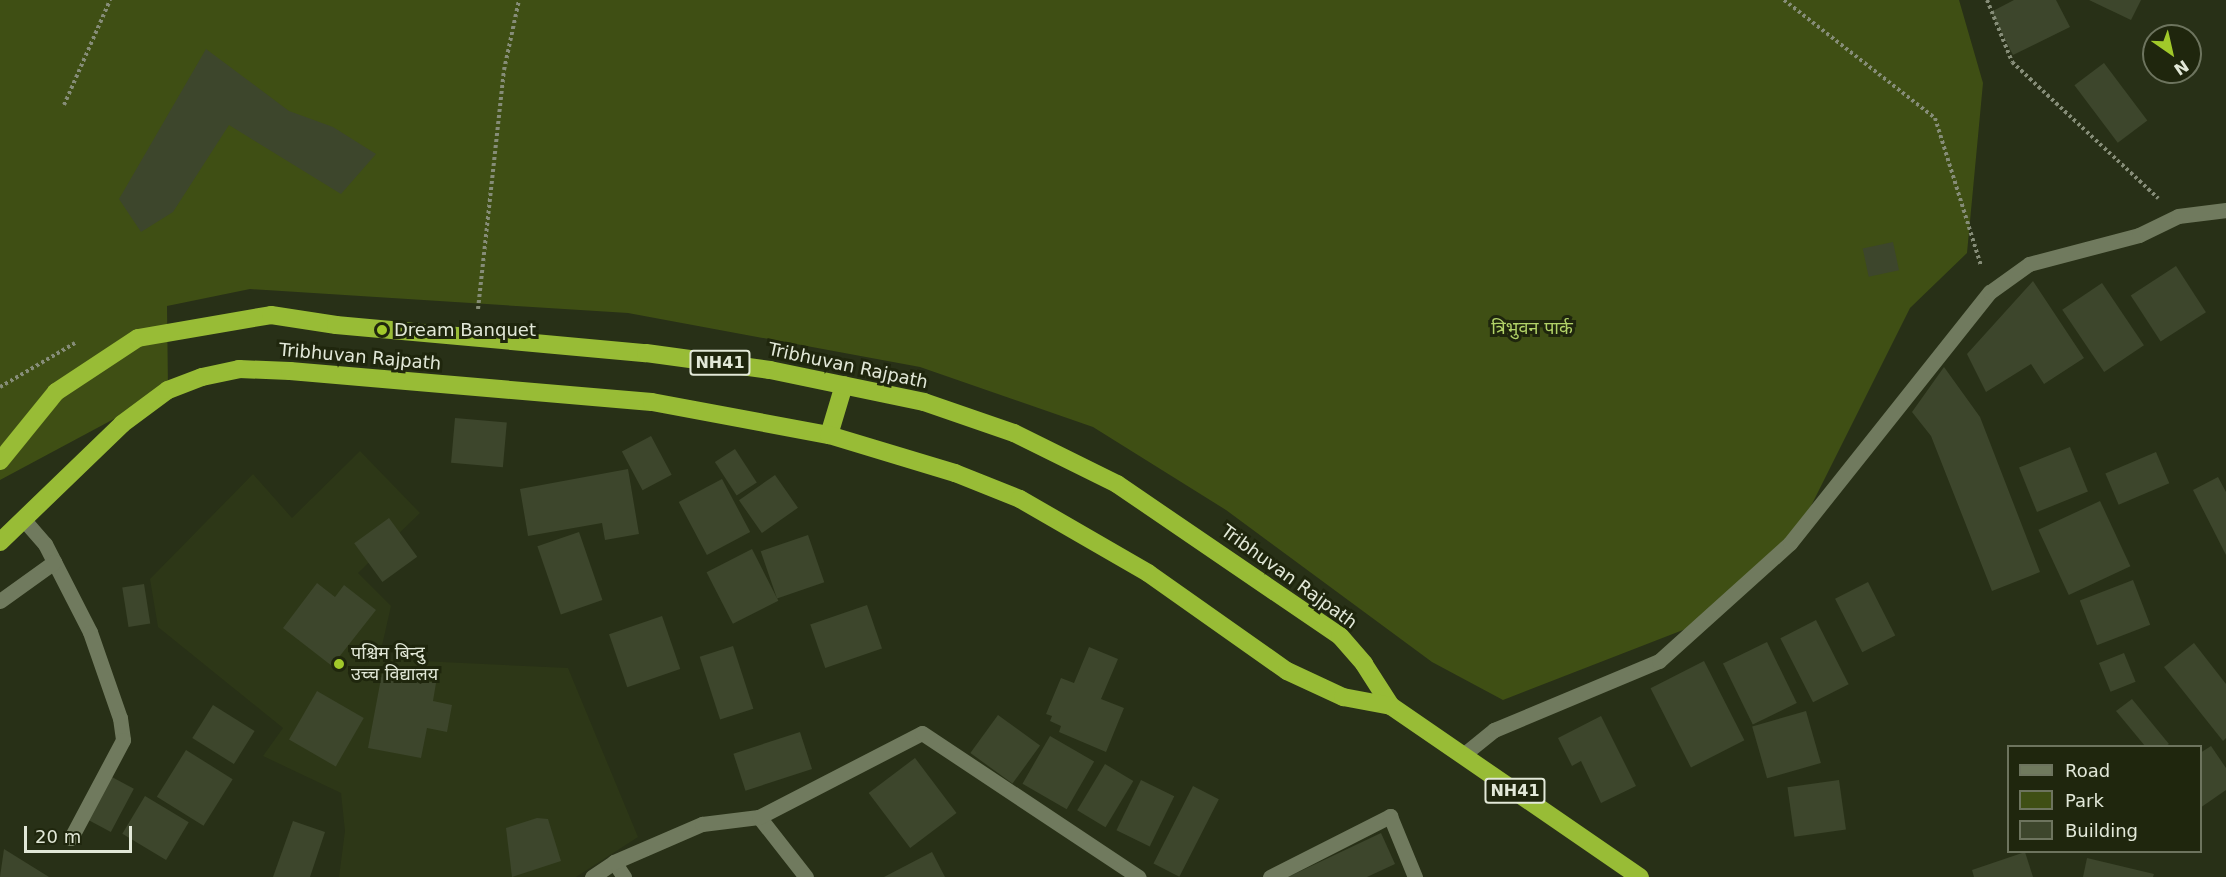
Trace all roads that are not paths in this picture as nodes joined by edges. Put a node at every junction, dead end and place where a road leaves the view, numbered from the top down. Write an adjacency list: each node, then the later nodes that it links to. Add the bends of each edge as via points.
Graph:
1 (2226, 210): 10 (street, via 2178,216 2139,235 2029,264 1990,292 1790,543 1659,661 1494,730)
2 (843, 385): 3 (highway); 4 (highway, Tribhuvan Rajpath / NH41, via 646,353 336,325 271,315 138,338 56,392); 9 (highway, Tribhuvan Rajpath / NH41, via 924,402 1014,433 1117,484 1340,636)
3 (829, 435): 5 (highway, Tribhuvan Rajpath / NH41, via 652,402 239,369 168,390 122,424); 9 (highway, Tribhuvan Rajpath / NH41, via 955,473 1020,499 1148,573 1287,671 1343,697)
4 (0, 461)
5 (24, 520): 6 (highway, Tribhuvan Rajpath / NH41); 7 (street, via 45,544)
6 (0, 542)
7 (54, 562): 8 (street); 12 (street, via 90,632 120,718 123,740)
8 (0, 601)
9 (1391, 706): 10 (highway, Tribhuvan Rajpath / NH41)
10 (1463, 755): 20 (highway, Tribhuvan Rajpath / NH41)
11 (759, 817): 13 (street, via 702,824); 16 (street); 17 (street, via 922,733)
12 (71, 838)
13 (614, 862): 14 (street); 15 (street)
14 (592, 877)
15 (624, 877)
16 (806, 877)
17 (1139, 877)
18 (1270, 877): 19 (street, via 1390,816)
19 (1415, 877)
20 (1640, 877)

